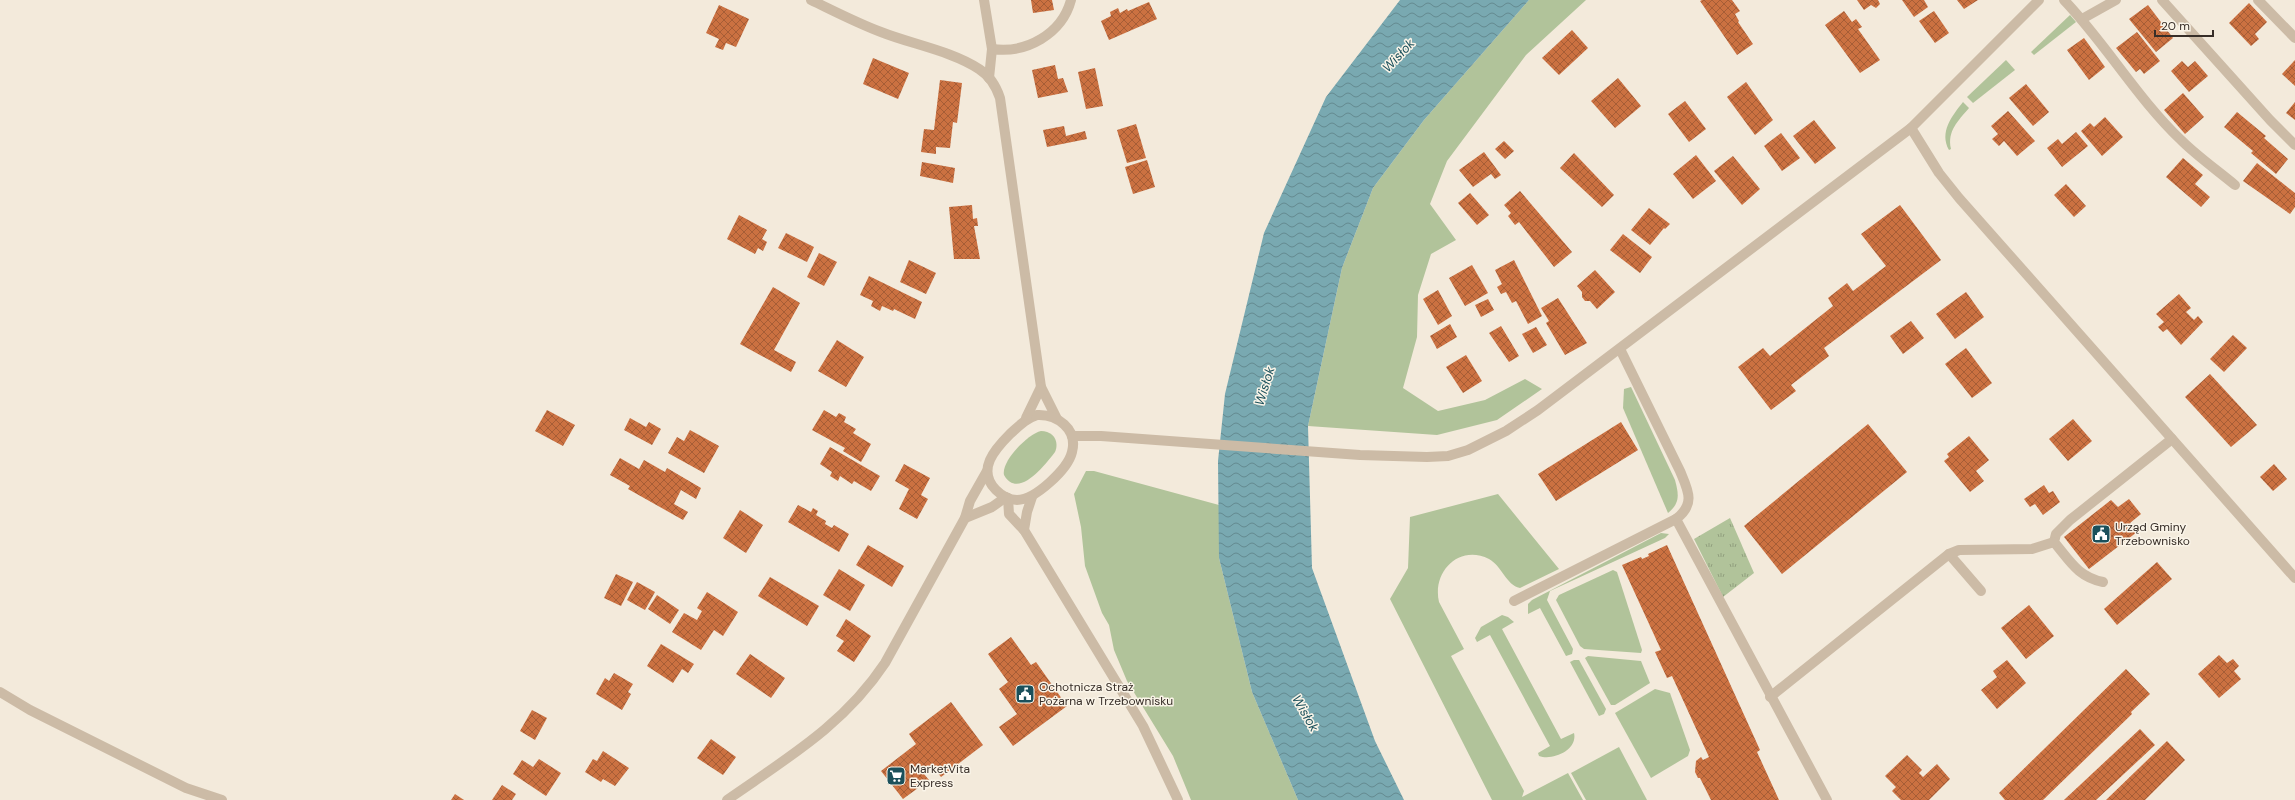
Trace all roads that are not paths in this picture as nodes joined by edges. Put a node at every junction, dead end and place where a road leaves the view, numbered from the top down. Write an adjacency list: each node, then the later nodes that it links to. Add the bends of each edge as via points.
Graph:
1 (811, 0): 12 (street, via 880,32 957,58 978,68)
2 (984, 0): 11 (street)
3 (1071, 0): 11 (street, via 1064,19 1055,30 1036,42 1003,51)
4 (2039, 0): 13 (street)
5 (2064, 0): 9 (street)
6 (2116, 0): 9 (street)
7 (2162, 0): 14 (street, via 2270,120)
8 (2258, 0): 10 (street)
9 (2082, 19): 15 (street, via 2181,141)
10 (2295, 38)
11 (992, 49): 12 (street)
12 (990, 78): 17 (street, via 1000,98)
13 (1911, 128): 16 (street); 21 (street, via 1939,173 1959,198)
14 (2295, 144)
15 (2235, 184)
16 (1620, 348): 20 (street, via 1506,431 1468,450 1448,456 1360,455); 26 (street, via 1688,490 1689,504)
17 (1041, 387): 18 (street); 19 (street)
18 (1056, 417): 19 (street, via 1047,415); 20 (street, via 1068,428)
19 (1026, 418): 22 (street, via 993,450 988,460)
20 (1072, 436): 23 (street, via 1072,453 1068,462)
21 (2172, 439): 28 (street, via 2070,520 2056,534); 30 (street)
22 (987, 471): 24 (street, via 992,487); 25 (street, via 970,501)
23 (1032, 497): 24 (street, via 1016,500); 27 (street)
24 (1006, 498): 25 (street); 27 (street, via 1009,514)
25 (965, 518): 37 (street, via 872,683 843,715 825,730)
26 (1676, 519): 33 (street); 35 (street)
27 (1024, 530): 38 (street, via 1143,726)
28 (2054, 542): 29 (street, via 2032,549 1959,550); 31 (street, via 2088,579)
29 (1949, 554): 32 (street); 35 (street)
30 (2295, 578)
31 (2103, 582)
32 (1980, 592)
33 (1514, 601)
34 (0, 692): 36 (street, via 30,710 186,788)
35 (1770, 697): 39 (street)
36 (222, 800)
37 (727, 800)
38 (1178, 800)
39 (1827, 800)

